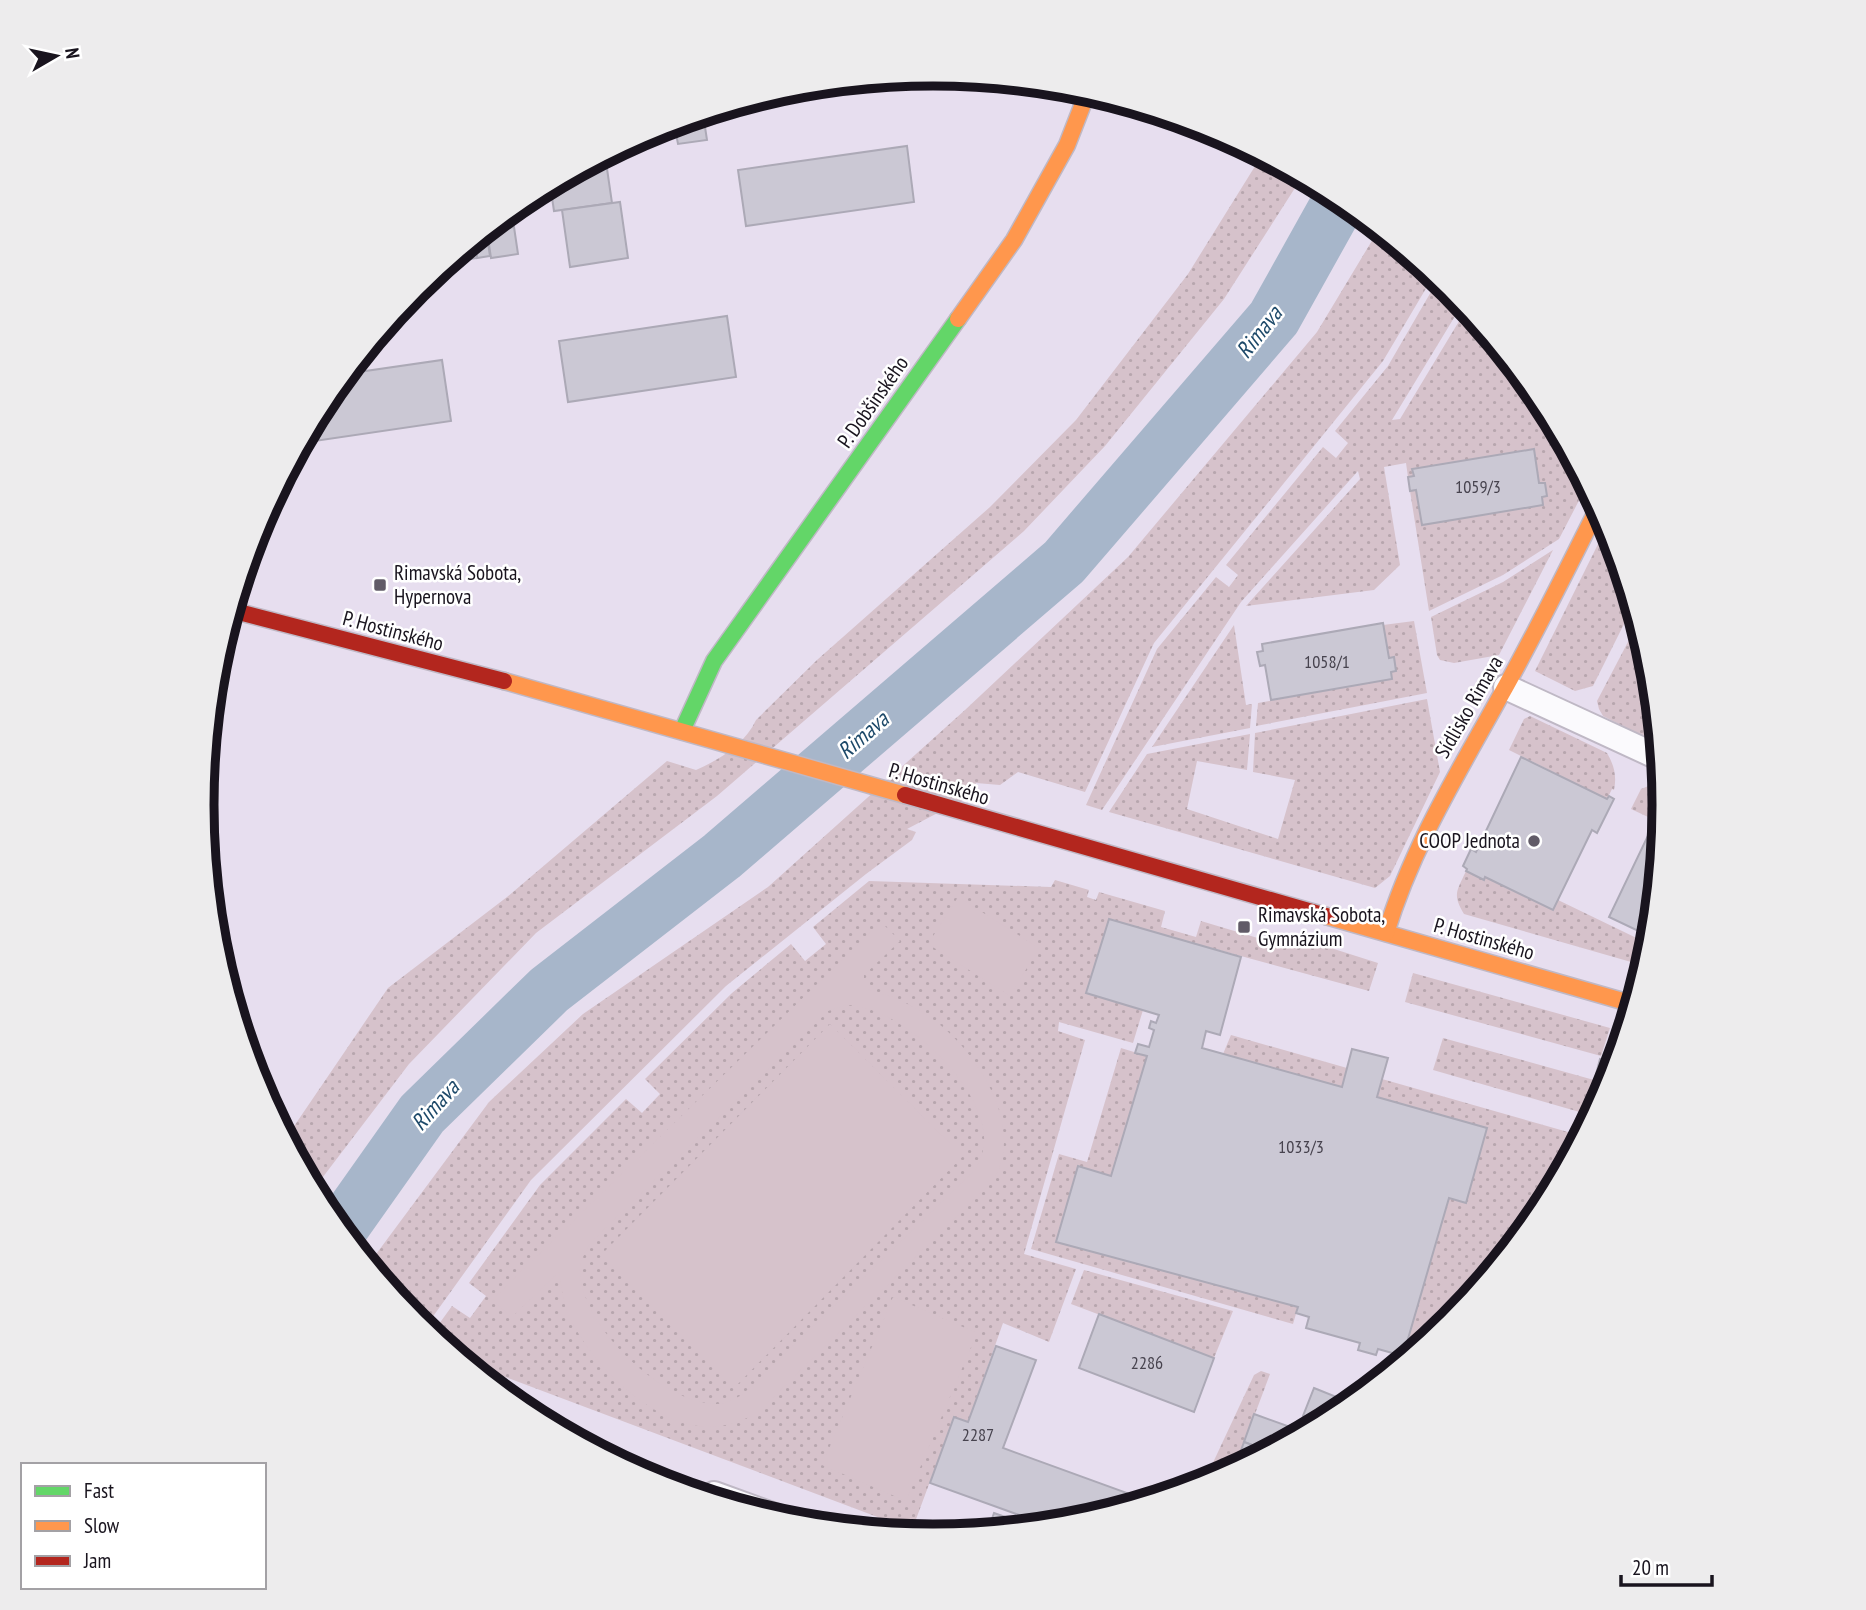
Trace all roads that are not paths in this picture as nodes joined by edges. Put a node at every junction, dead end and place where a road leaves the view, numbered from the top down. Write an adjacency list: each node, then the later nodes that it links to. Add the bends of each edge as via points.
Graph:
1 (1084, 102): 5 (street, P. Dobšinského, via 1067,145 1014,240 713,661)
2 (1593, 518): 4 (street, Sídlisko Rimava)
3 (240, 612): 5 (street, P. Hostinského)
4 (1506, 687): 6 (street); 7 (street, Sídlisko Rimava, via 1451,780 1395,899)
5 (682, 731): 7 (street, P. Hostinského)
6 (1651, 754)
7 (1386, 933): 8 (street, P. Hostinského)
8 (1625, 1002)

